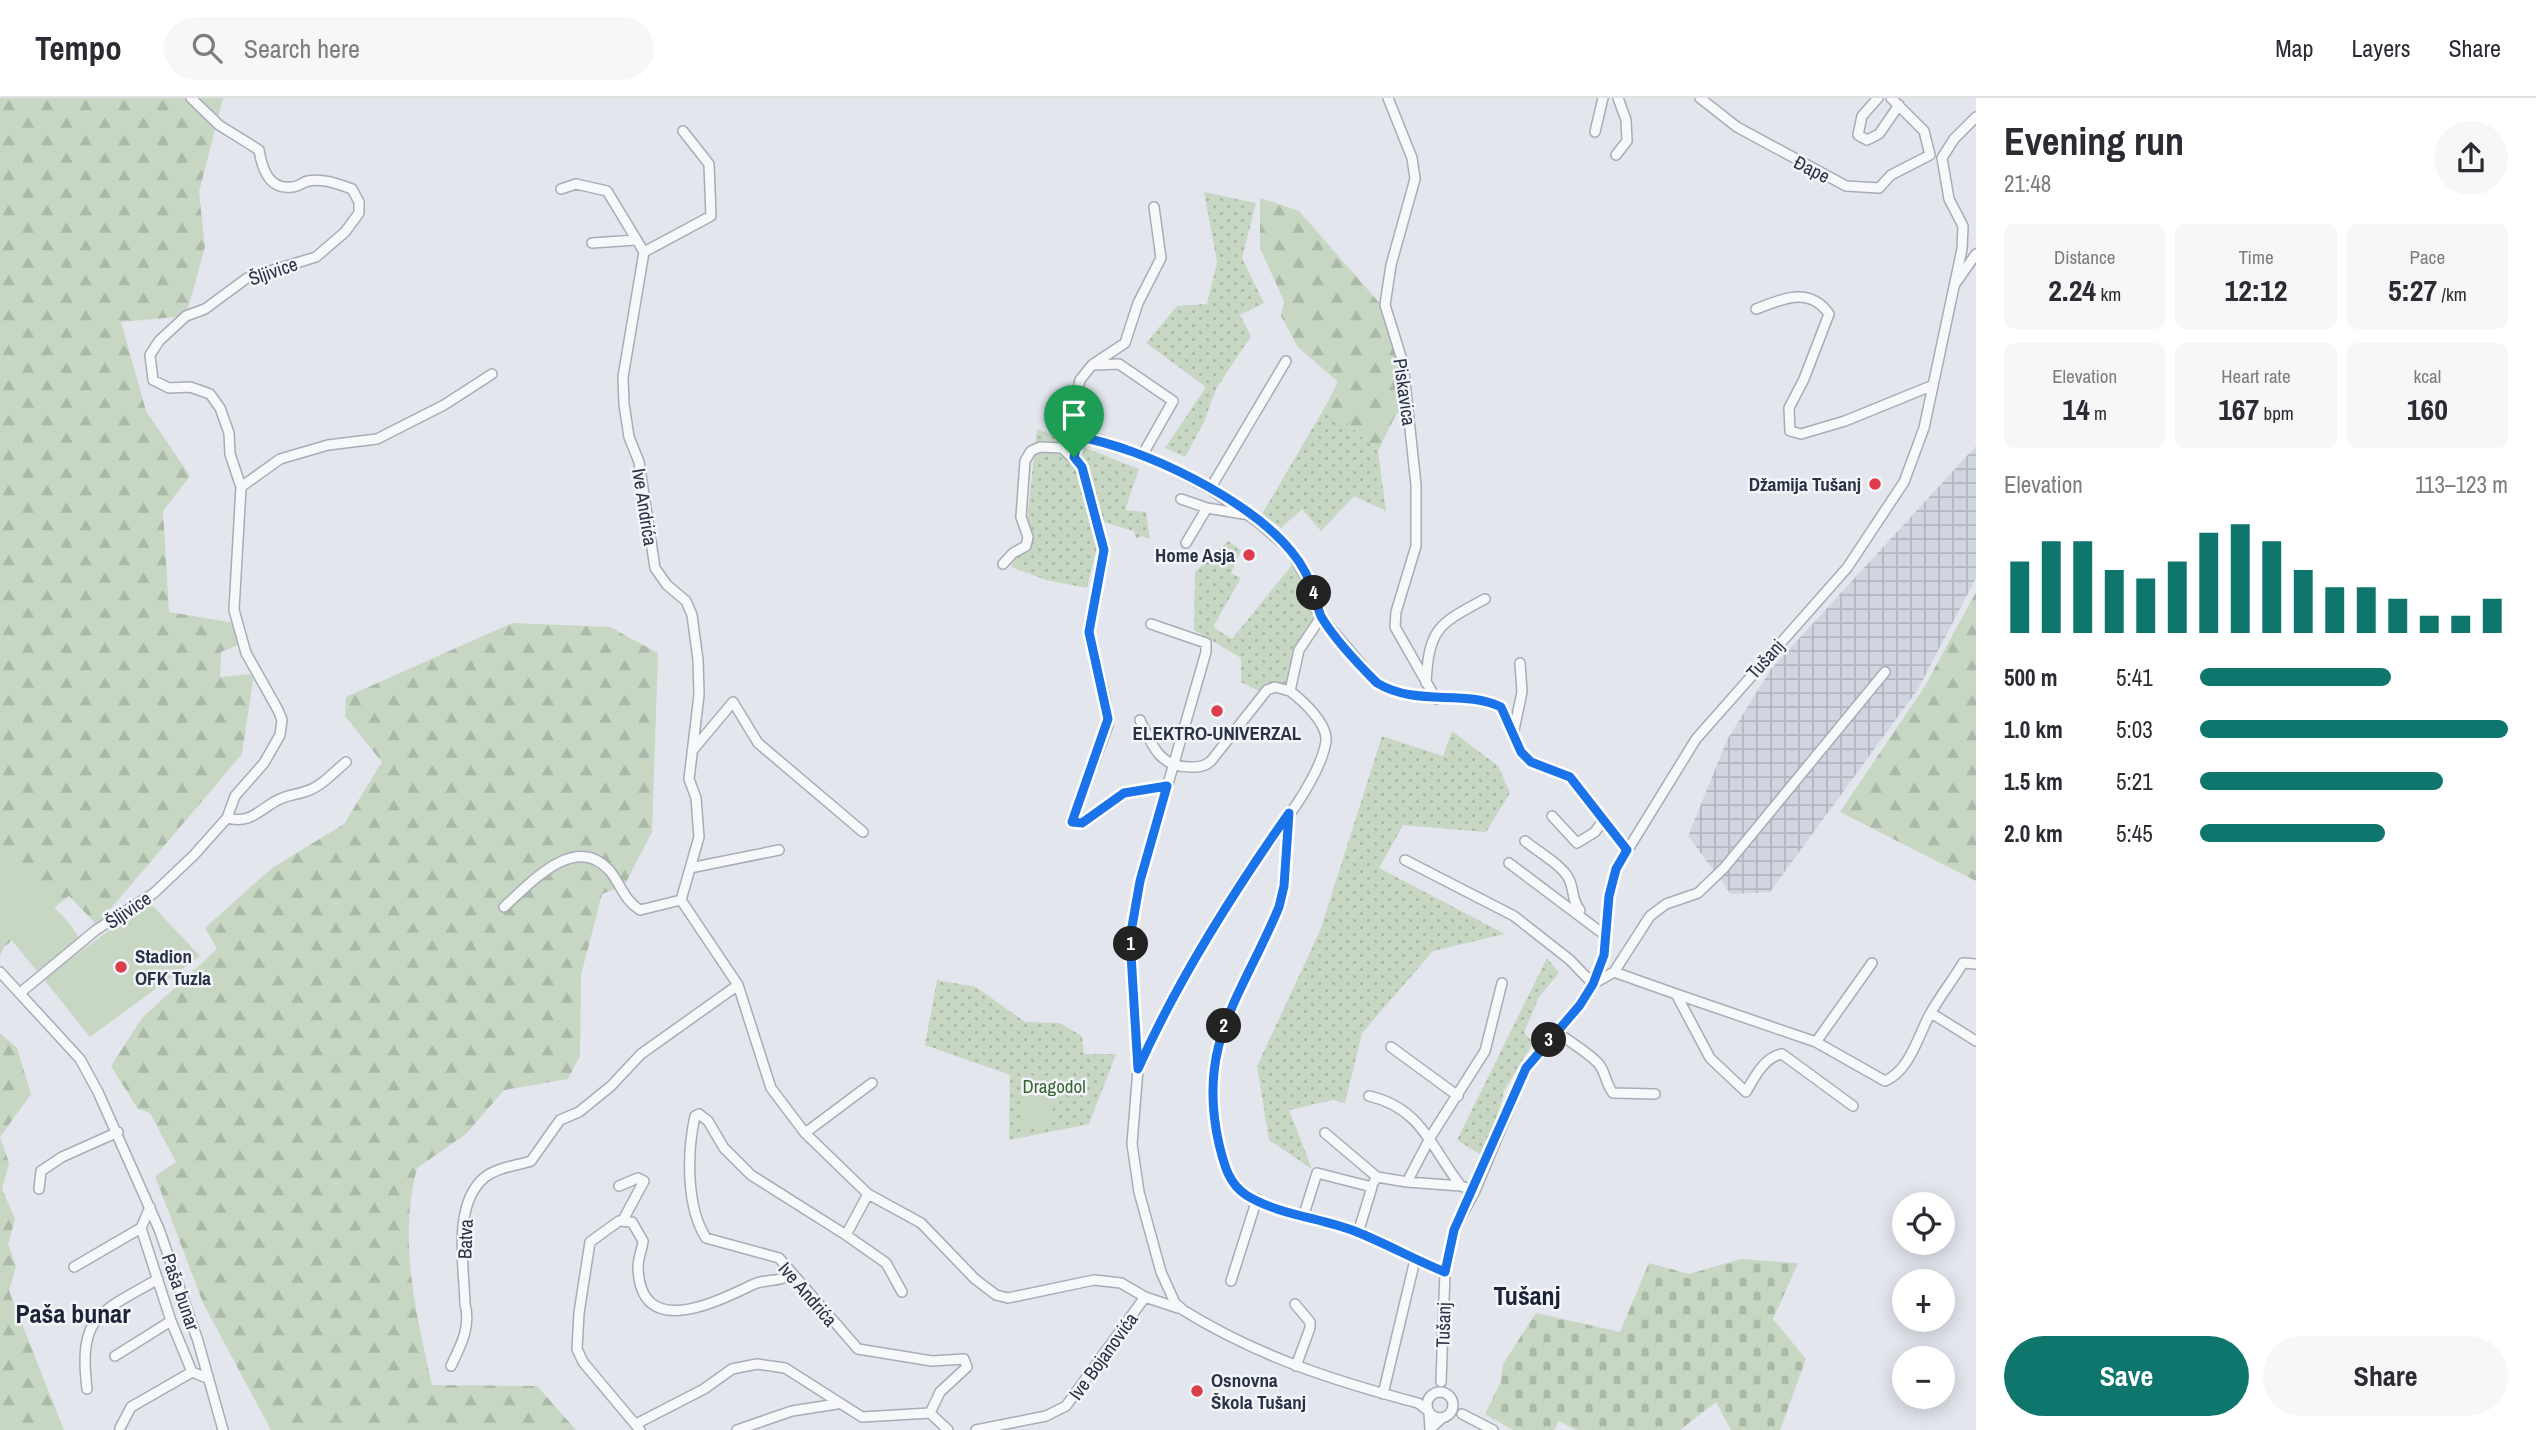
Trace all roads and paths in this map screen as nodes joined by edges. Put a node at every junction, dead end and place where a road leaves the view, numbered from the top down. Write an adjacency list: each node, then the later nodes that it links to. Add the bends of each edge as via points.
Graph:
1 (191, 98): 30 (street, Šljivice, via 219,125 259,150 262,169 270,181 292,187 330,181 352,189 359,202 359,213 345,232 316,257 247,278 205,309 186,316 150,355 153,380 169,388 190,387 210,394 220,408)
2 (1388, 98): 42 (street, Piskavica, via 1412,158 1415,179 1385,305 1403,363 1417,495 1416,546 1395,627)
3 (1603, 98): 11 (street)
4 (1618, 98): 12 (street, via 1627,141)
5 (1700, 98): 13 (street, Đape, via 1738,127 1846,186 1879,188 1891,175)
6 (1878, 98): 8 (street, via 1859,123 1858,135 1867,140 1878,134)
7 (1891, 98): 8 (street)
8 (1899, 104): 13 (street, via 1924,131)
9 (1976, 117): 14 (street)
10 (684, 131): 19 (street, via 709,164 711,216)
11 (1595, 132)
12 (1616, 155)
13 (1930, 155): 14 (street)
14 (1942, 158): 21 (street, Tušanj, via 1949,199 1963,226)
15 (561, 189): 17 (street, via 576,184 607,191)
16 (1154, 207): 24 (street, via 1161,247 1159,266 1138,303 1125,342)
17 (636, 240): 18 (street); 19 (street)
18 (592, 243)
19 (644, 252): 47 (street, Ive Andrića, via 623,377 624,404 639,462 655,568 686,601 692,615 699,695)
20 (1976, 254): 21 (street, Tušanj)
21 (1952, 288): 26 (street, Tušanj)
22 (1756, 309): 26 (street, via 1801,296 1822,305 1829,314 1789,408 1790,431 1801,434 1845,421)
23 (1286, 360): 31 (street)
24 (1092, 365): 27 (street, via 1080,380 1073,409); 28 (street, via 1119,364 1173,401)
25 (492, 374): 30 (street, via 377,439 328,444 280,459)
26 (1931, 386): 58 (street, Tušanj, via 1924,428 1891,504 1847,568 1696,739)
27 (1079, 437): 28 (street); 29 (street)
28 (1143, 454): 31 (street)
29 (1074, 457): 36 (street, via 1062,448 1031,451 1025,461 1021,500 1026,546); 50 (street, via 1082,467 1104,550 1089,632 1108,719 1072,822 1082,823 1124,793)
30 (241, 487): 53 (street, Šljivice, via 234,610 246,653 282,720 273,749 235,796)
31 (1210, 489): 34 (street)
32 (1181, 499): 33 (street)
33 (1208, 508): 34 (street); 35 (street)
34 (1248, 514): 38 (street, via 1291,551 1316,597)
35 (1185, 543)
36 (1003, 565)
37 (1485, 599): 42 (street, via 1439,626 1430,648)
38 (1321, 617): 43 (street, via 1299,650); 44 (street, via 1377,683)
39 (1151, 624): 49 (street, via 1206,643)
40 (1520, 663): 46 (street, via 1522,692)
41 (1885, 672): 69 (street, via 1724,868 1698,893 1666,904 1650,916)
42 (1426, 684): 44 (street, Piskavica)
43 (1290, 691): 49 (street, via 1267,690 1207,764); 51 (street, via 1315,718 1326,740 1305,790)
44 (1436, 699): 46 (street, via 1492,703 1501,707)
45 (1140, 720): 49 (street, via 1164,761)
46 (1514, 732): 54 (street, via 1521,752 1531,762 1570,777)
47 (691, 752): 55 (street, via 733,702 758,743); 61 (street, Ive Andrića, via 690,779 699,836)
48 (346, 762): 53 (street, via 307,792 275,801 252,818)
49 (1174, 767): 50 (street)
50 (1167, 786): 80 (street, via 1132,919)
51 (1289, 813): 80 (street, via 1173,995); 98 (street, via 1279,907 1220,1036 1211,1091 1231,1182)
52 (1552, 816): 54 (street, via 1577,843 1595,832)
53 (228, 818): 73 (street, Šljivice, via 154,892 96,930)
54 (1603, 820): 58 (street)
55 (863, 832)
56 (1525, 841): 64 (street, via 1566,874 1575,905)
57 (779, 850): 61 (street)
58 (1627, 850): 65 (street, Tušanj, via 1613,883)
59 (1405, 860): 71 (street, via 1498,906 1570,960)
60 (1509, 863): 64 (street)
61 (690, 868): 62 (street, Ive Andrića)
62 (681, 900): 63 (street, via 640,910 600,863 573,857 545,870); 72 (street)
63 (504, 907)
64 (1588, 919): 65 (street)
65 (1606, 936): 71 (street, Tušanj)
66 (1872, 962): 78 (street)
67 (1976, 964): 75 (street, via 1964,963)
68 (0, 972): 73 (street, Paša bunar)
69 (1614, 972): 71 (street); 74 (street)
70 (1502, 983): 84 (street, via 1489,1041)
71 (1593, 984): 76 (street, Tušanj)
72 (738, 985): 87 (street, via 771,1088); 117 (street, Batva, via 642,1054 579,1112 560,1120 531,1161 484,1178 467,1204 468,1315 464,1340)
73 (20, 993): 86 (street, Paša bunar, via 80,1059)
74 (1676, 994): 78 (street); 85 (street, via 1710,1058 1746,1092 1763,1066 1782,1054)
75 (1931, 1013): 77 (street); 78 (street, via 1896,1076 1885,1081)
76 (1557, 1032): 82 (street, via 1597,1063 1612,1093); 96 (street, Tušanj, via 1526,1068)
77 (1976, 1041)
78 (1816, 1042)
79 (1391, 1047): 84 (street)
80 (1138, 1069): 114 (street, via 1132,1126 1139,1192 1161,1272)
81 (872, 1083): 87 (street)
82 (1655, 1094)
83 (1369, 1096): 89 (street, via 1387,1100)
84 (1458, 1096): 89 (street)
85 (1853, 1106)
86 (118, 1132): 95 (street, via 41,1171); 99 (street, Paša bunar)
87 (805, 1133): 97 (street)
88 (1325, 1133): 90 (street)
89 (1431, 1136): 91 (street); 93 (street, via 1437,1154)
90 (1377, 1177): 91 (street); 94 (street)
91 (1407, 1182): 93 (street)
92 (619, 1186): 101 (street, via 638,1178 644,1182)
93 (1461, 1186): 96 (street)
94 (1372, 1187): 100 (street, via 1317,1173); 103 (street)
95 (39, 1189)
96 (1475, 1191): 107 (street, Tušanj, via 1454,1230)
97 (868, 1194): 104 (street); 112 (street, via 921,1223 996,1295 1008,1298 1094,1280 1121,1283)
98 (1257, 1199): 100 (street); 110 (street)
99 (150, 1207): 102 (street); 120 (street, Paša bunar)
100 (1304, 1214): 103 (street)
101 (623, 1220): 108 (street, via 635,1225 643,1238 638,1264 642,1289 653,1303 667,1309 698,1309 762,1280 785,1279); 132 (street, via 587,1247 576,1340 580,1358)
102 (141, 1228): 106 (street); 109 (street, Paša bunar)
103 (1358, 1233): 105 (street)
104 (846, 1235): 108 (street, Ive Andrića, via 751,1175 724,1148 705,1118 696,1115 693,1200 702,1233 709,1241 775,1256); 111 (street, Ive Andrića, via 886,1263)
105 (1415, 1260): 107 (street); 124 (street)
106 (74, 1267)
107 (1445, 1272): 121 (street, Tušanj)
108 (792, 1273): 129 (street, Ive Andrića, via 858,1349 932,1362 956,1357 966,1361 966,1369 940,1392)
109 (158, 1279): 115 (street, Paša bunar); 122 (street, Paša bunar, via 104,1311 89,1326 84,1346)
110 (1231, 1280)
111 (902, 1292)
112 (1145, 1297): 114 (street); 138 (street, Ive Bojanovića, via 1066,1406 1046,1416)
113 (1295, 1304): 118 (street, via 1310,1322)
114 (1183, 1310): 118 (street, via 1264,1355)
115 (171, 1321): 116 (street, Paša bunar); 119 (street, Paša bunar)
116 (115, 1356)
117 (451, 1366)
118 (1296, 1366): 124 (street)
119 (192, 1372): 120 (street); 133 (street, via 131,1407)
120 (207, 1378): 135 (street, Paša bunar)
121 (1441, 1382): 123 (street); 125 (street)
122 (87, 1389)
123 (1434, 1393): 125 (street); 128 (street, via 1426,1402)
124 (1383, 1394): 128 (street, via 1418,1403)
125 (1447, 1394): 127 (street)
126 (836, 1404): 129 (street, via 862,1417); 132 (street, via 785,1368 757,1364 732,1369); 136 (street, via 792,1411)
127 (1453, 1404): 130 (street); 131 (street)
128 (1428, 1412): 131 (street); 134 (street)
129 (930, 1413): 137 (street)
130 (1462, 1415): 131 (street); 139 (street)
131 (1445, 1417): 134 (street)
132 (638, 1427)
133 (120, 1428)
134 (1430, 1429)
135 (223, 1430)
136 (737, 1430)
137 (948, 1430)
138 (976, 1430)
139 (1493, 1430)

